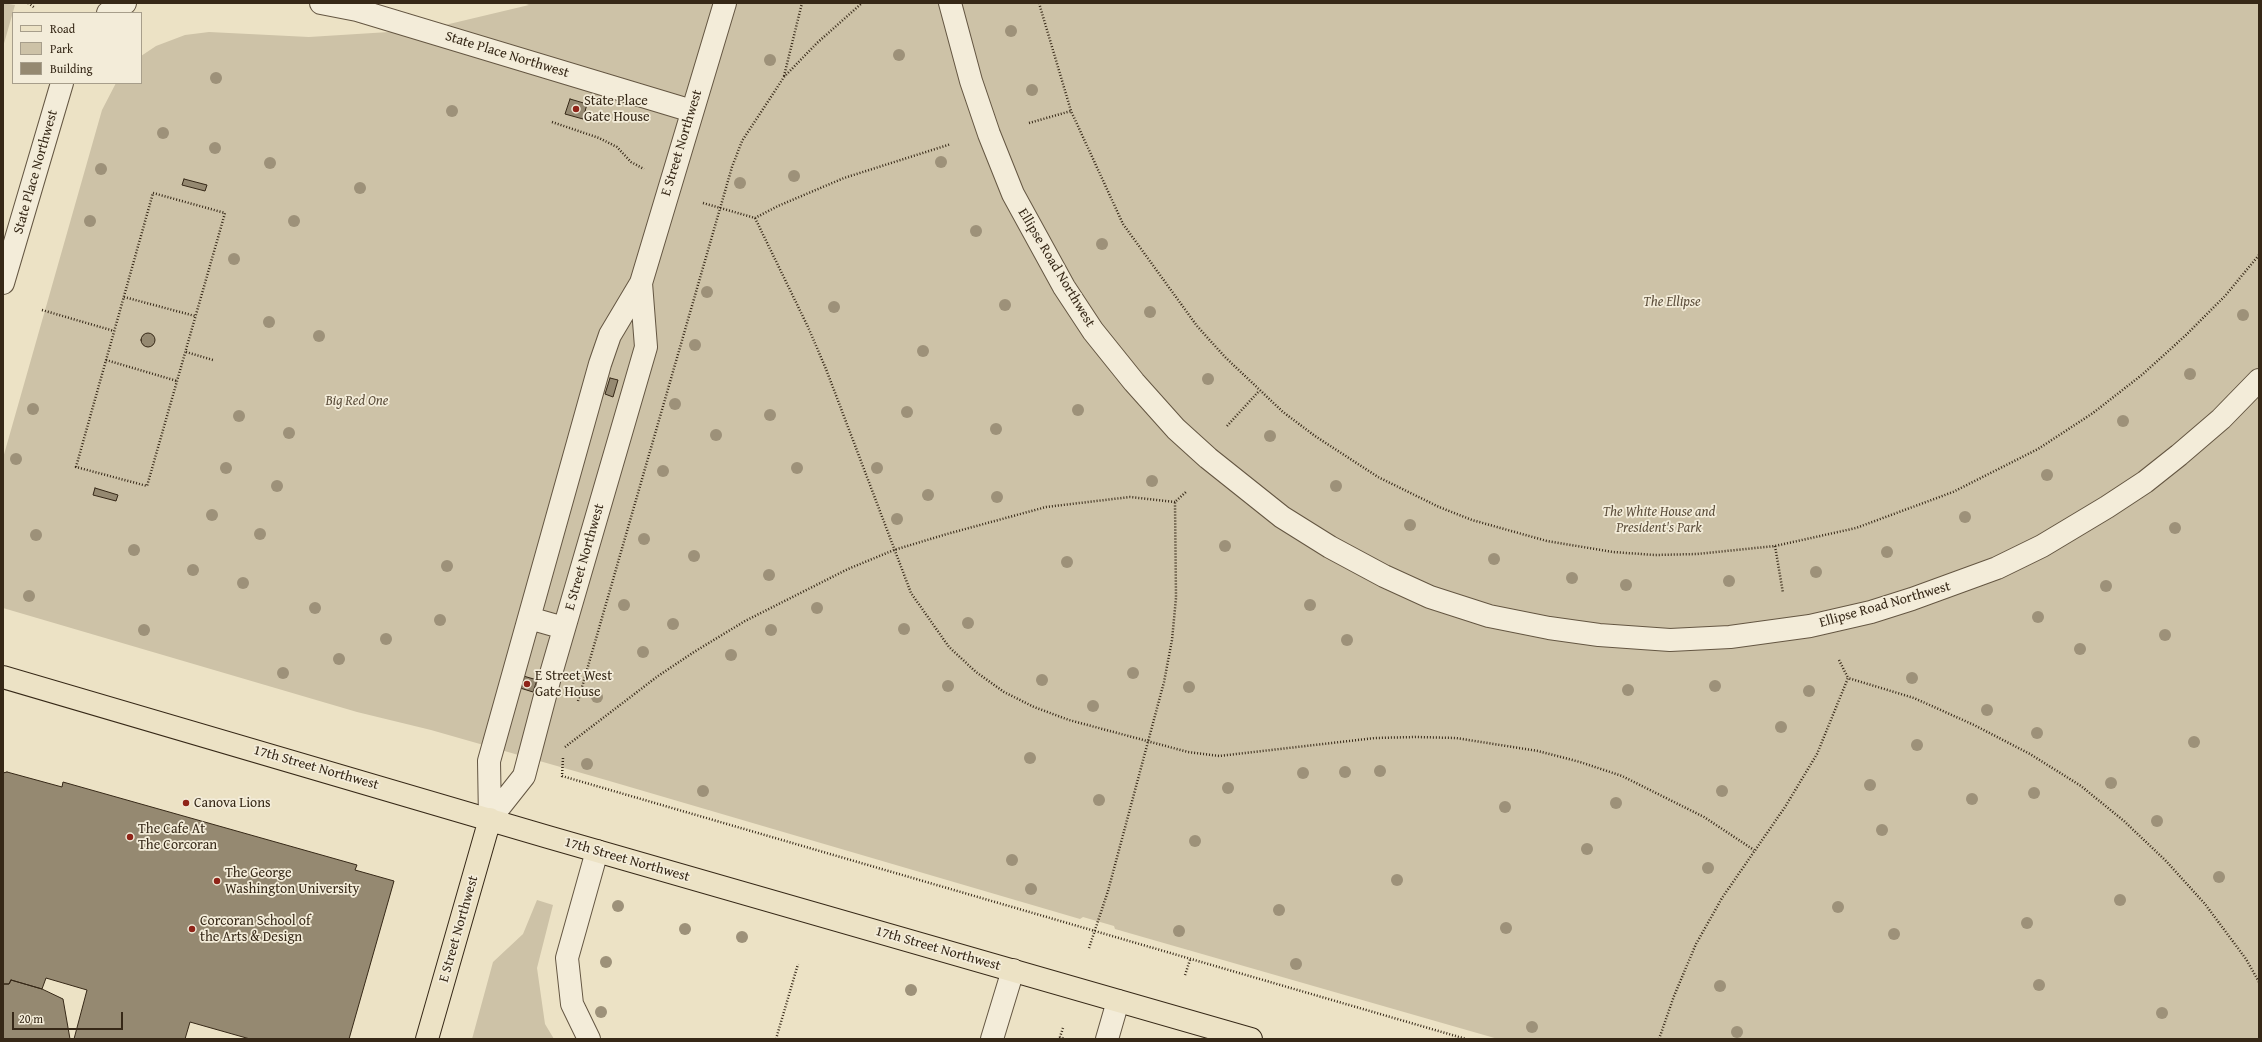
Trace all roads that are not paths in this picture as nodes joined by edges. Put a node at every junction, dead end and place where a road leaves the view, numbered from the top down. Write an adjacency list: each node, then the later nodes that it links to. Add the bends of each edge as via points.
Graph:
1 (321, 3): 5 (street, State Place Northwest, via 357,10)
2 (725, 3): 5 (street, E Street Northwest)
3 (950, 3): 8 (street, Ellipse Road Northwest, via 971,82 1013,194 1064,287 1093,332 1134,382 1176,429 1282,517 1330,548 1384,576 1430,597 1489,616 1599,635 1670,640 1715,638 1810,626 1871,612 1997,568 2042,546 2145,482 2221,419)
4 (62, 84): 6 (street, State Place Northwest)
5 (692, 110): 7 (street, E Street Northwest)
6 (3, 283)
7 (641, 283): 9 (street, E Street Northwest, via 610,334); 10 (street, E Street Northwest, via 646,347)
8 (2259, 380)
9 (529, 618): 10 (street); 12 (street, E Street Northwest, via 489,760)
10 (564, 628): 12 (street, E Street Northwest, via 524,776)
11 (3, 677): 12 (main road, 17th Street Northwest)
12 (490, 819): 13 (main road, 17th Street Northwest); 16 (main road, E Street Northwest)
13 (597, 851): 14 (main road, 17th Street Northwest); 17 (street, via 568,958 572,1004)
14 (1014, 970): 15 (main road, 17th Street Northwest); 18 (street)
15 (1118, 1001): 19 (street); 20 (main road, 17th Street Northwest)
16 (427, 1039)
17 (589, 1039)
18 (992, 1039)
19 (1108, 1039)
20 (1251, 1039)

